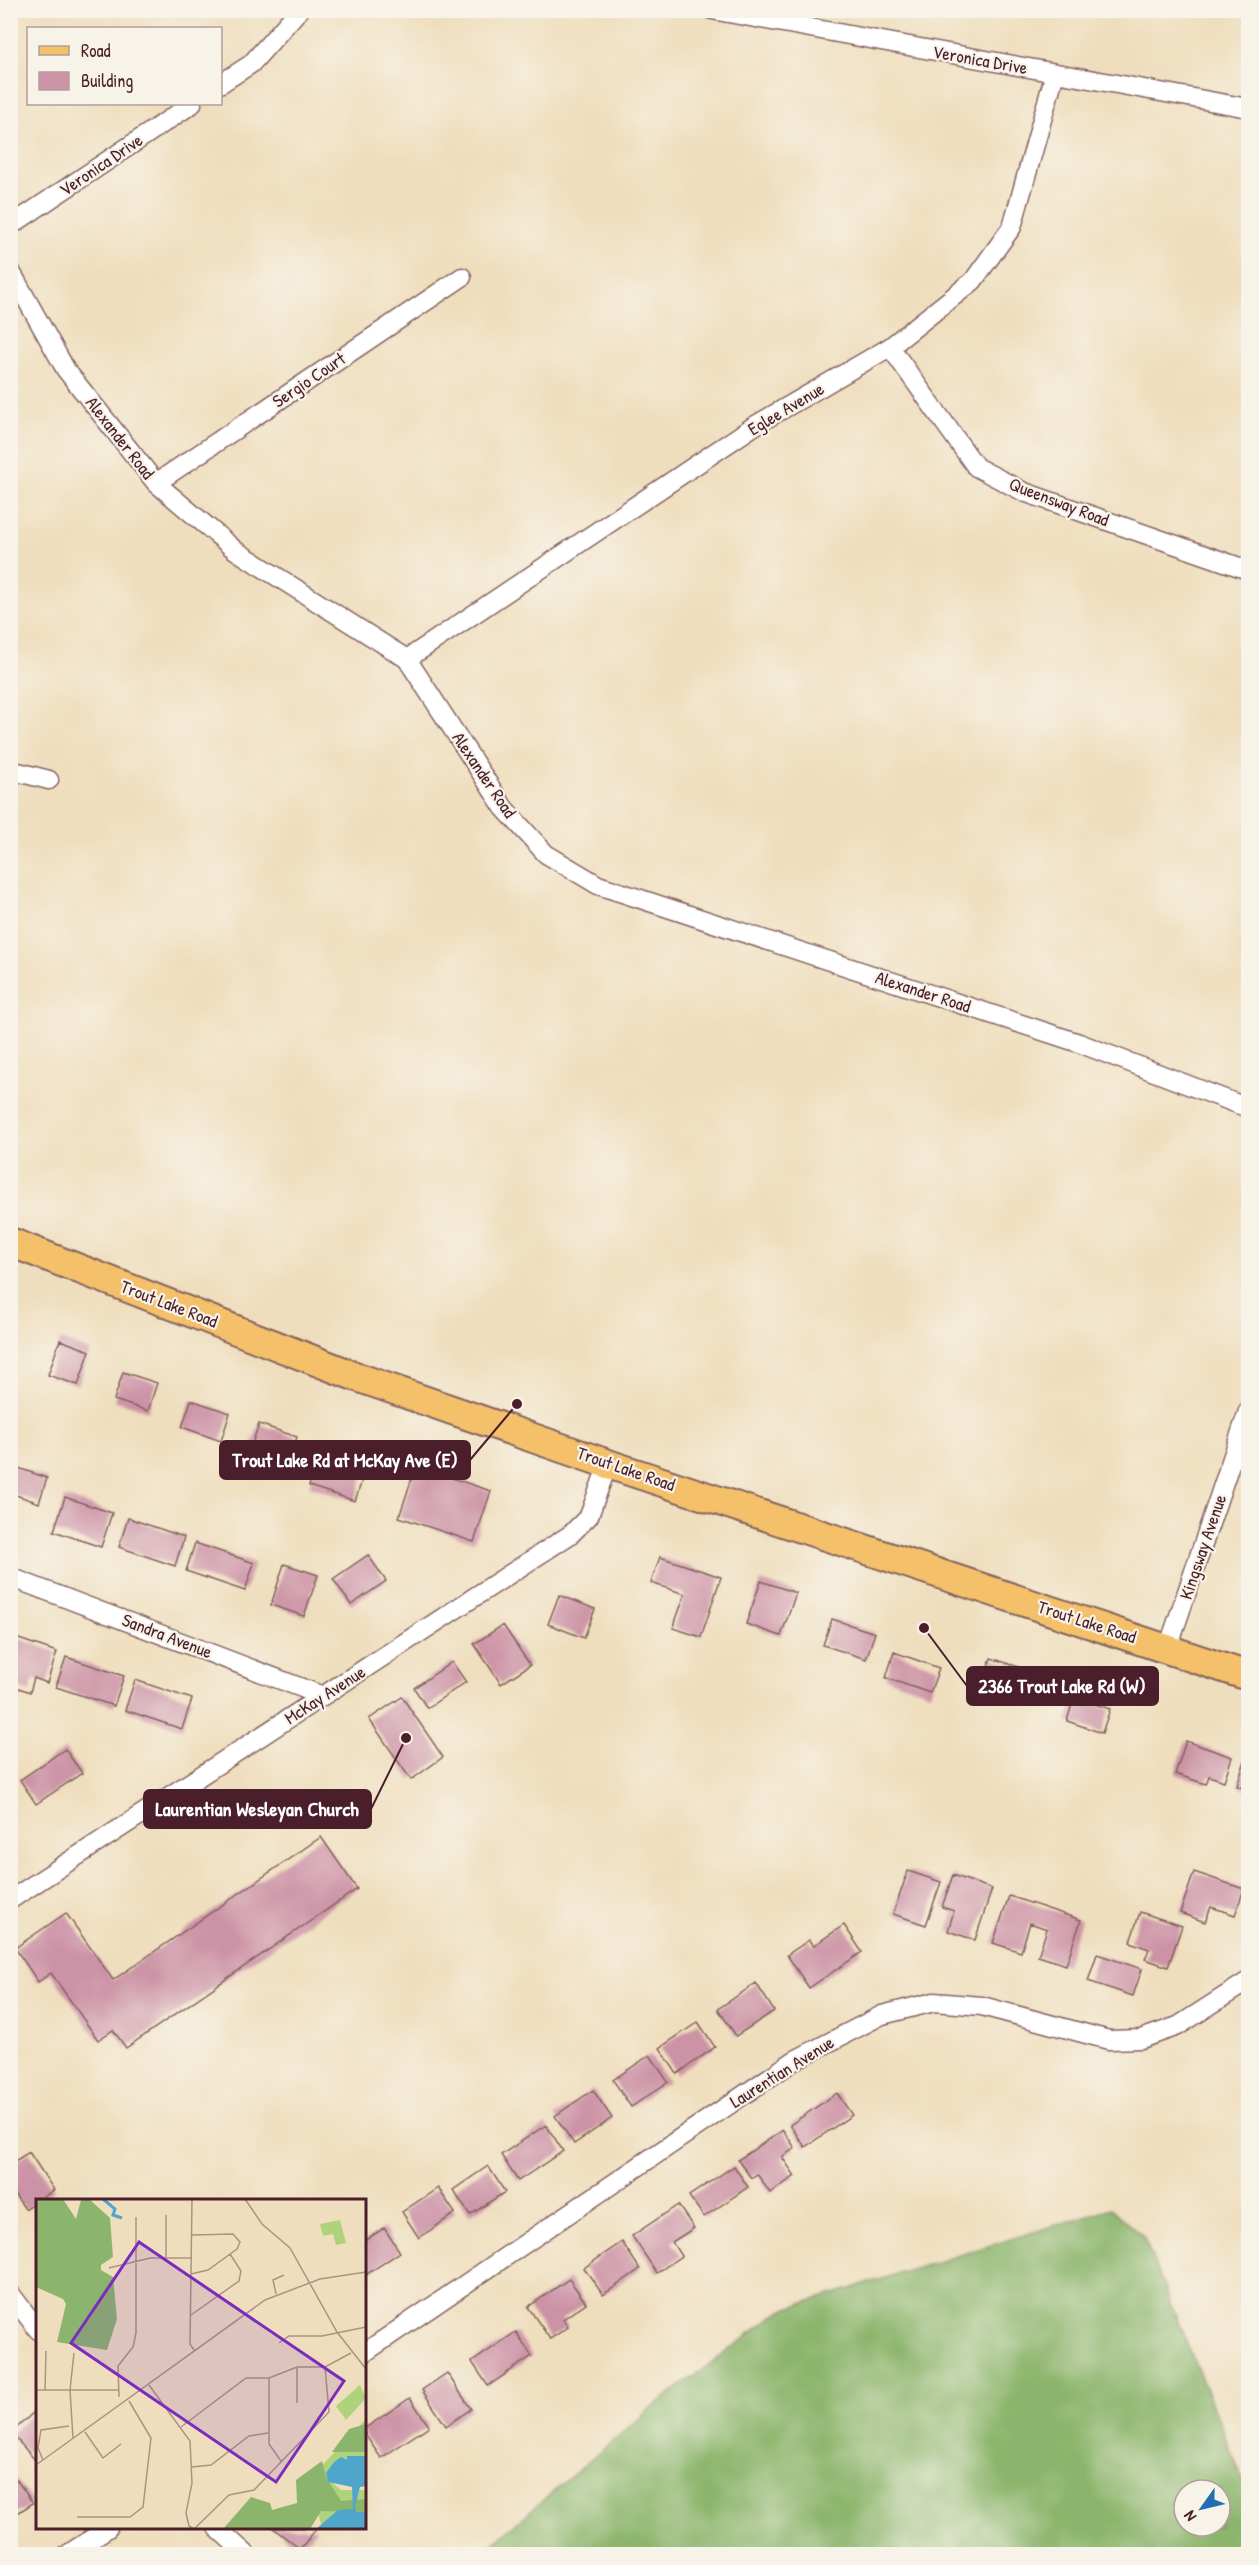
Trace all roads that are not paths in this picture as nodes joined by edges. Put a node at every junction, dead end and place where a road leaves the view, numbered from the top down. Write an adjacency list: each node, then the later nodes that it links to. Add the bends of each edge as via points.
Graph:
1 (299, 10): 4 (street, via 251,64)
2 (712, 10): 3 (street, Veronica Drive)
3 (1055, 73): 6 (street, Veronica Drive); 10 (street, Eglee Avenue, via 1012,227 974,281)
4 (222, 83)
5 (191, 105): 7 (street, Veronica Drive)
6 (1248, 108)
7 (10, 226)
8 (10, 270): 11 (street, Alexander Road, via 66,370)
9 (462, 277): 11 (street, Sergio Court)
10 (890, 347): 12 (street, Queensway Road, via 976,467 1024,492); 13 (street, Eglee Avenue, via 754,426)
11 (156, 483): 13 (street, Alexander Road, via 235,550)
12 (1248, 570)
13 (407, 659): 16 (street, Alexander Road, via 504,808 546,854 598,885 1079,1043)
14 (10, 770): 15 (street)
15 (49, 780)
16 (1248, 1107)
17 (10, 1242): 19 (main road, Trout Lake Road, via 357,1377)
18 (1248, 1411): 21 (street, Kingsway Avenue)
19 (608, 1464): 21 (main road, Trout Lake Road); 23 (street, McKay Avenue, via 589,1516 571,1534)
20 (10, 1576): 23 (street, Sandra Avenue)
21 (1168, 1648): 22 (main road, Trout Lake Road)
22 (1248, 1676)
23 (323, 1696): 24 (street, McKay Avenue)
24 (10, 1900)
25 (1248, 1981): 28 (street, Laurentian Avenue, via 1178,2026 1141,2039 1109,2040 982,2006 934,2002 882,2015 795,2060)
26 (10, 2293): 27 (street)
27 (36, 2327)
28 (366, 2352)
29 (106, 2529): 31 (street)
30 (218, 2529): 32 (street)
31 (68, 2554)
32 (246, 2554)

